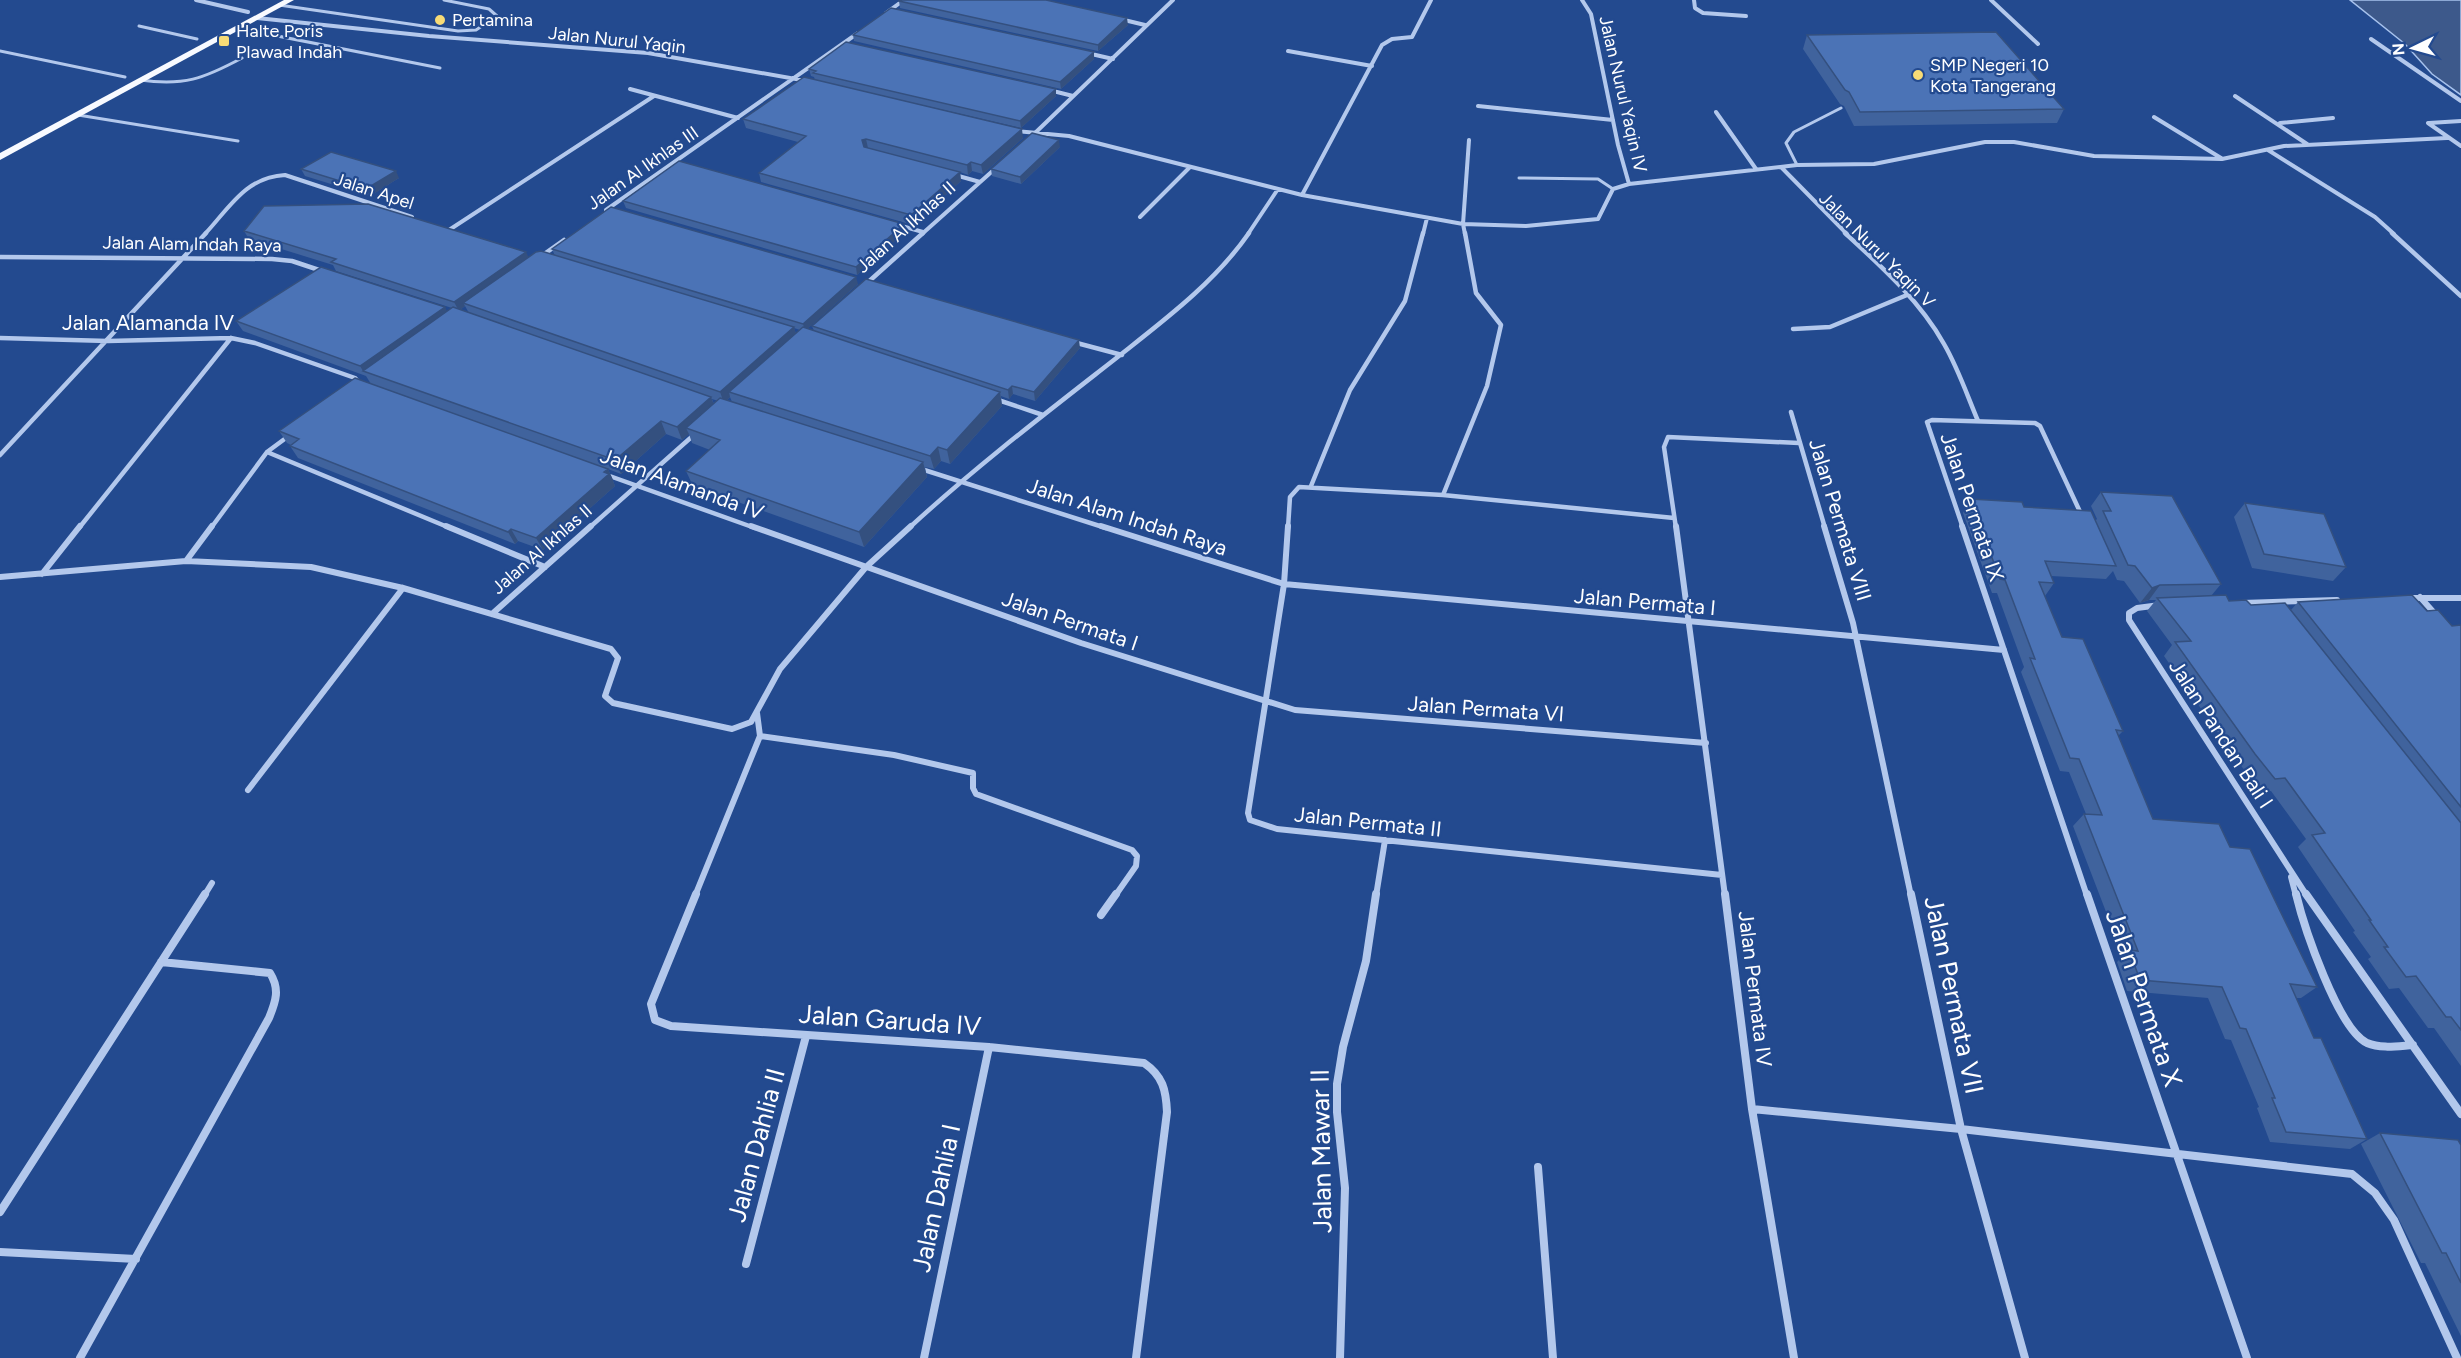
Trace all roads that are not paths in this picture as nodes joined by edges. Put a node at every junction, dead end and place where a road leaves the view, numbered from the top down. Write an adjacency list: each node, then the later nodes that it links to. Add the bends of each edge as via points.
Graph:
1 (196, 0): 14 (street, Jalan Nurul Yaqin)
2 (269, 0): 14 (main road)
3 (290, 0): 11 (main road)
4 (444, 0): 11 (lane, via 483,8 497,16 476,30 458,31)
5 (904, 0): 12 (street)
6 (1173, 0): 18 (street)
7 (1431, 0): 32 (street, via 1412,37 1386,42)
8 (1582, 0): 51 (street, Jalan Nurul Yaqin IV, via 1590,9)
9 (1694, 0): 15 (street, via 1695,8 1703,13)
10 (1991, 0): 25 (street)
11 (279, 5): 14 (main road)
12 (890, 10): 13 (street); 16 (street)
13 (902, 12)
14 (252, 15): 20 (main road); 22 (main road); 35 (street, Jalan Nurul Yaqin, via 429,36 648,53)
15 (1746, 16)
16 (881, 17)
17 (1111, 17): 18 (street)
18 (1145, 25): 31 (street)
19 (139, 26): 22 (lane)
20 (237, 28): 33 (lane); 36 (main road)
21 (862, 30): 24 (street, Jalan Al Ikhlas III)
22 (196, 39): 34 (main road)
23 (2371, 39): 43 (street)
24 (843, 44): 26 (street); 35 (street, Jalan Al Ikhlas III)
25 (2038, 44)
26 (855, 47)
27 (0, 51): 34 (lane)
28 (1288, 51): 32 (street)
29 (1086, 52): 31 (street)
30 (242, 58): 36 (lane, via 190,84)
31 (1113, 58): 41 (street)
32 (1372, 66): 79 (street)
33 (440, 68)
34 (125, 77): 36 (main road); 61 (main road)
35 (795, 79): 37 (street, Jalan Nurul Yaqin); 49 (street, Jalan Al Ikhlas III)
36 (138, 80): 47 (main road)
37 (817, 84)
38 (630, 90): 40 (street)
39 (1047, 90): 41 (street)
40 (654, 96): 49 (street); 89 (street)
41 (1073, 96): 55 (street)
42 (2235, 96): 53 (street)
43 (2461, 101)
44 (1478, 106): 51 (street)
45 (1841, 108): 69 (lane, via 1794,132 1786,143)
46 (1716, 112): 72 (street)
47 (76, 115): 59 (lane); 64 (main road)
48 (2154, 117): 65 (street)
49 (738, 118): 67 (street, Jalan Al Ikhlas III)
50 (2333, 118): 53 (street)
51 (1613, 120): 76 (street, Jalan Nurul Yaqin IV)
52 (2461, 121): 56 (street, via 2428,123)
53 (2279, 123): 60 (street)
54 (1008, 129): 55 (street)
55 (1035, 134): 57 (street); 70 (street, via 1069,136)
56 (2447, 138): 60 (street); 62 (street)
57 (1027, 140)
58 (1469, 140): 87 (street)
59 (238, 141)
60 (2308, 144): 63 (street)
61 (0, 145)
62 (2461, 146)
63 (2268, 150): 65 (street); 102 (street, via 2375,217)
64 (0, 157)
65 (2222, 159): 69 (street, via 2094,156 1999,141 1874,164)
66 (1004, 161): 75 (street, Jalan Al Ikhlas II)
67 (676, 162): 68 (street); 80 (street, Jalan Al Ikhlas III)
68 (682, 163)
69 (1797, 165): 71 (street)
70 (1190, 167): 77 (street); 83 (street)
71 (1780, 167): 72 (street); 101 (street, Jalan Nurul Yaqin V, via 1809,201)
72 (1756, 169): 76 (street)
73 (947, 173): 75 (street)
74 (1519, 178): 78 (lane, via 1598,179)
75 (980, 182): 90 (street, Jalan Al Ikhlas II)
76 (1629, 184): 78 (street)
77 (1278, 189): 79 (street); 108 (street, via 1222,267)
78 (1613, 189): 87 (street, via 1604,212 1587,222 1526,226)
79 (1302, 195): 84 (street)
80 (609, 208): 81 (street); 82 (street, Jalan Al Ikhlas III)
81 (615, 210)
82 (601, 214)
83 (1140, 217)
84 (1426, 218): 87 (street); 125 (street, via 1405,301 1350,390)
85 (416, 219): 95 (street, Jalan Apel, via 285,175 269,176 252,183)
86 (886, 222): 90 (street)
87 (1463, 224): 126 (street, via 1476,293 1501,325 1487,386)
88 (438, 226): 89 (street, Jalan Apel)
89 (449, 230): 91 (street, Jalan Apel)
90 (923, 232): 100 (street, Jalan Al Ikhlas II)
91 (460, 233)
92 (566, 239): 96 (street)
93 (528, 254): 96 (street)
94 (0, 257): 95 (street, Jalan Alam Indah Raya)
95 (183, 258): 99 (street, Jalan Alam Indah Raya, via 292,261); 107 (street)
96 (539, 258): 97 (street); 98 (street)
97 (547, 260)
98 (530, 264)
99 (336, 276)
100 (857, 291)
101 (1906, 295): 103 (street, via 1830,327); 115 (street, Jalan Nurul Yaqin V, via 1939,335)
102 (2461, 296)
103 (1793, 329)
104 (0, 338): 107 (street, Jalan Alamanda IV)
105 (231, 338): 107 (street, Jalan Alamanda IV); 110 (street, Jalan Alamanda IV, via 355,378); 132 (street)
106 (1065, 339): 108 (street)
107 (108, 341): 120 (street)
108 (1122, 355): 114 (street)
109 (370, 378): 110 (street)
110 (361, 385): 111 (street)
111 (352, 391)
112 (984, 395): 114 (street)
113 (1791, 412): 118 (street, Jalan Permata VIII)
114 (1043, 415): 123 (street)
115 (1978, 421): 128 (street, via 2028,421 2040,426); 148 (street, Jalan Permata IX, via 1932,420 1927,427)
116 (706, 424): 124 (street, Jalan Al Ikhlas II)
117 (298, 429): 119 (street)
118 (1799, 442): 127 (street, Jalan Permata IV, via 1668,437 1664,447); 147 (street, Jalan Permata VIII)
119 (267, 452): 129 (street); 130 (street)
120 (0, 455)
121 (915, 467): 123 (street, Jalan Alam Indah Raya)
122 (593, 470): 124 (street, Jalan Alamanda IV)
123 (960, 481): 131 (street); 134 (street, Jalan Alam Indah Raya)
124 (637, 486): 130 (street, Jalan Al Ikhlas II); 131 (street, Jalan Alamanda IV)
125 (1311, 486): 126 (street); 134 (street, Jalan Permata II, via 1299,487 1290,497)
126 (1443, 495): 127 (street)
127 (1674, 518): 146 (street, Jalan Permata IV)
128 (2083, 518)
129 (186, 561): 132 (street); 135 (street, via 311,567)
130 (545, 567): 144 (street, Jalan Al Ikhlas II)
131 (866, 567): 149 (street, Jalan Permata I, via 1082,643); 150 (street, via 780,669)
132 (42, 574): 133 (street)
133 (0, 577)
134 (1284, 585): 146 (street, Jalan Permata I); 149 (street, Jalan Permata II)
135 (404, 588): 144 (street); 153 (street)
136 (2420, 597): 137 (street); 138 (street); 145 (street)
137 (2397, 598)
138 (2461, 598)
139 (2350, 600): 140 (street)
140 (2268, 602): 141 (street); 143 (street)
141 (2232, 603)
142 (2173, 605): 155 (street, Jalan Pandan Bali I, via 2149,605 2129,613 2129,620)
143 (2275, 611)
144 (492, 614): 150 (street, via 611,650 618,658 605,696 613,703 732,729 744,727)
145 (2440, 620)
146 (1690, 623): 147 (street, Jalan Permata I); 152 (street, Jalan Permata IV)
147 (1857, 637): 148 (street, Jalan Permata I); 165 (street, Jalan Permata VII)
148 (2004, 650): 166 (street, Jalan Permata X)
149 (1266, 700): 152 (street, Jalan Permata VI, via 1295,711); 154 (street, Jalan Permata II, via 1250,820 1277,829)
150 (757, 713): 151 (street, Jalan Garuda IV)
151 (760, 736): 158 (street, via 925,759 973,773 976,794 1132,850 1137,856 1136,866); 160 (street, Jalan Garuda IV, via 651,1004 655,1020 671,1026)
152 (1706, 743): 156 (street, Jalan Permata IV)
153 (248, 790)
154 (1385, 840): 156 (street, Jalan Permata II); 175 (street, Jalan Mawar II, via 1366,961 1337,1084 1345,1188)
155 (2290, 872): 161 (street, Jalan Pandan Bali I); 161 (street, Jalan Pandan Bali I, via 2307,938 2351,1030 2374,1047)
156 (1722, 875): 163 (street, Jalan Permata IV)
157 (212, 883): 159 (street)
158 (1101, 915)
159 (161, 962): 168 (street); 170 (street, via 270,973 278,983 279,995 270,1018)
160 (806, 1036): 162 (street, Jalan Garuda IV); 171 (street, Jalan Dahlia II)
161 (2413, 1045): 164 (street, Jalan Pandan Bali I)
162 (989, 1047): 173 (street, Jalan Dahlia I); 174 (street, Jalan Garuda IV, via 1144,1063 1160,1072 1166,1087 1167,1112)
163 (1752, 1109): 165 (street); 177 (street, Jalan Permata IV)
164 (2461, 1114)
165 (1961, 1129): 166 (street); 178 (street, Jalan Permata VII)
166 (2174, 1153): 179 (street, Jalan Permata X); 180 (street, via 2352,1174 2375,1193 2394,1220)
167 (1538, 1167): 176 (street)
168 (0, 1212)
169 (0, 1252): 170 (street)
170 (136, 1259): 172 (street)
171 (746, 1264)
172 (80, 1358)
173 (924, 1358)
174 (1136, 1358)
175 (1340, 1358)
176 (1553, 1358)
177 (1794, 1358)
178 (2025, 1358)
179 (2247, 1358)
180 (2457, 1358)

